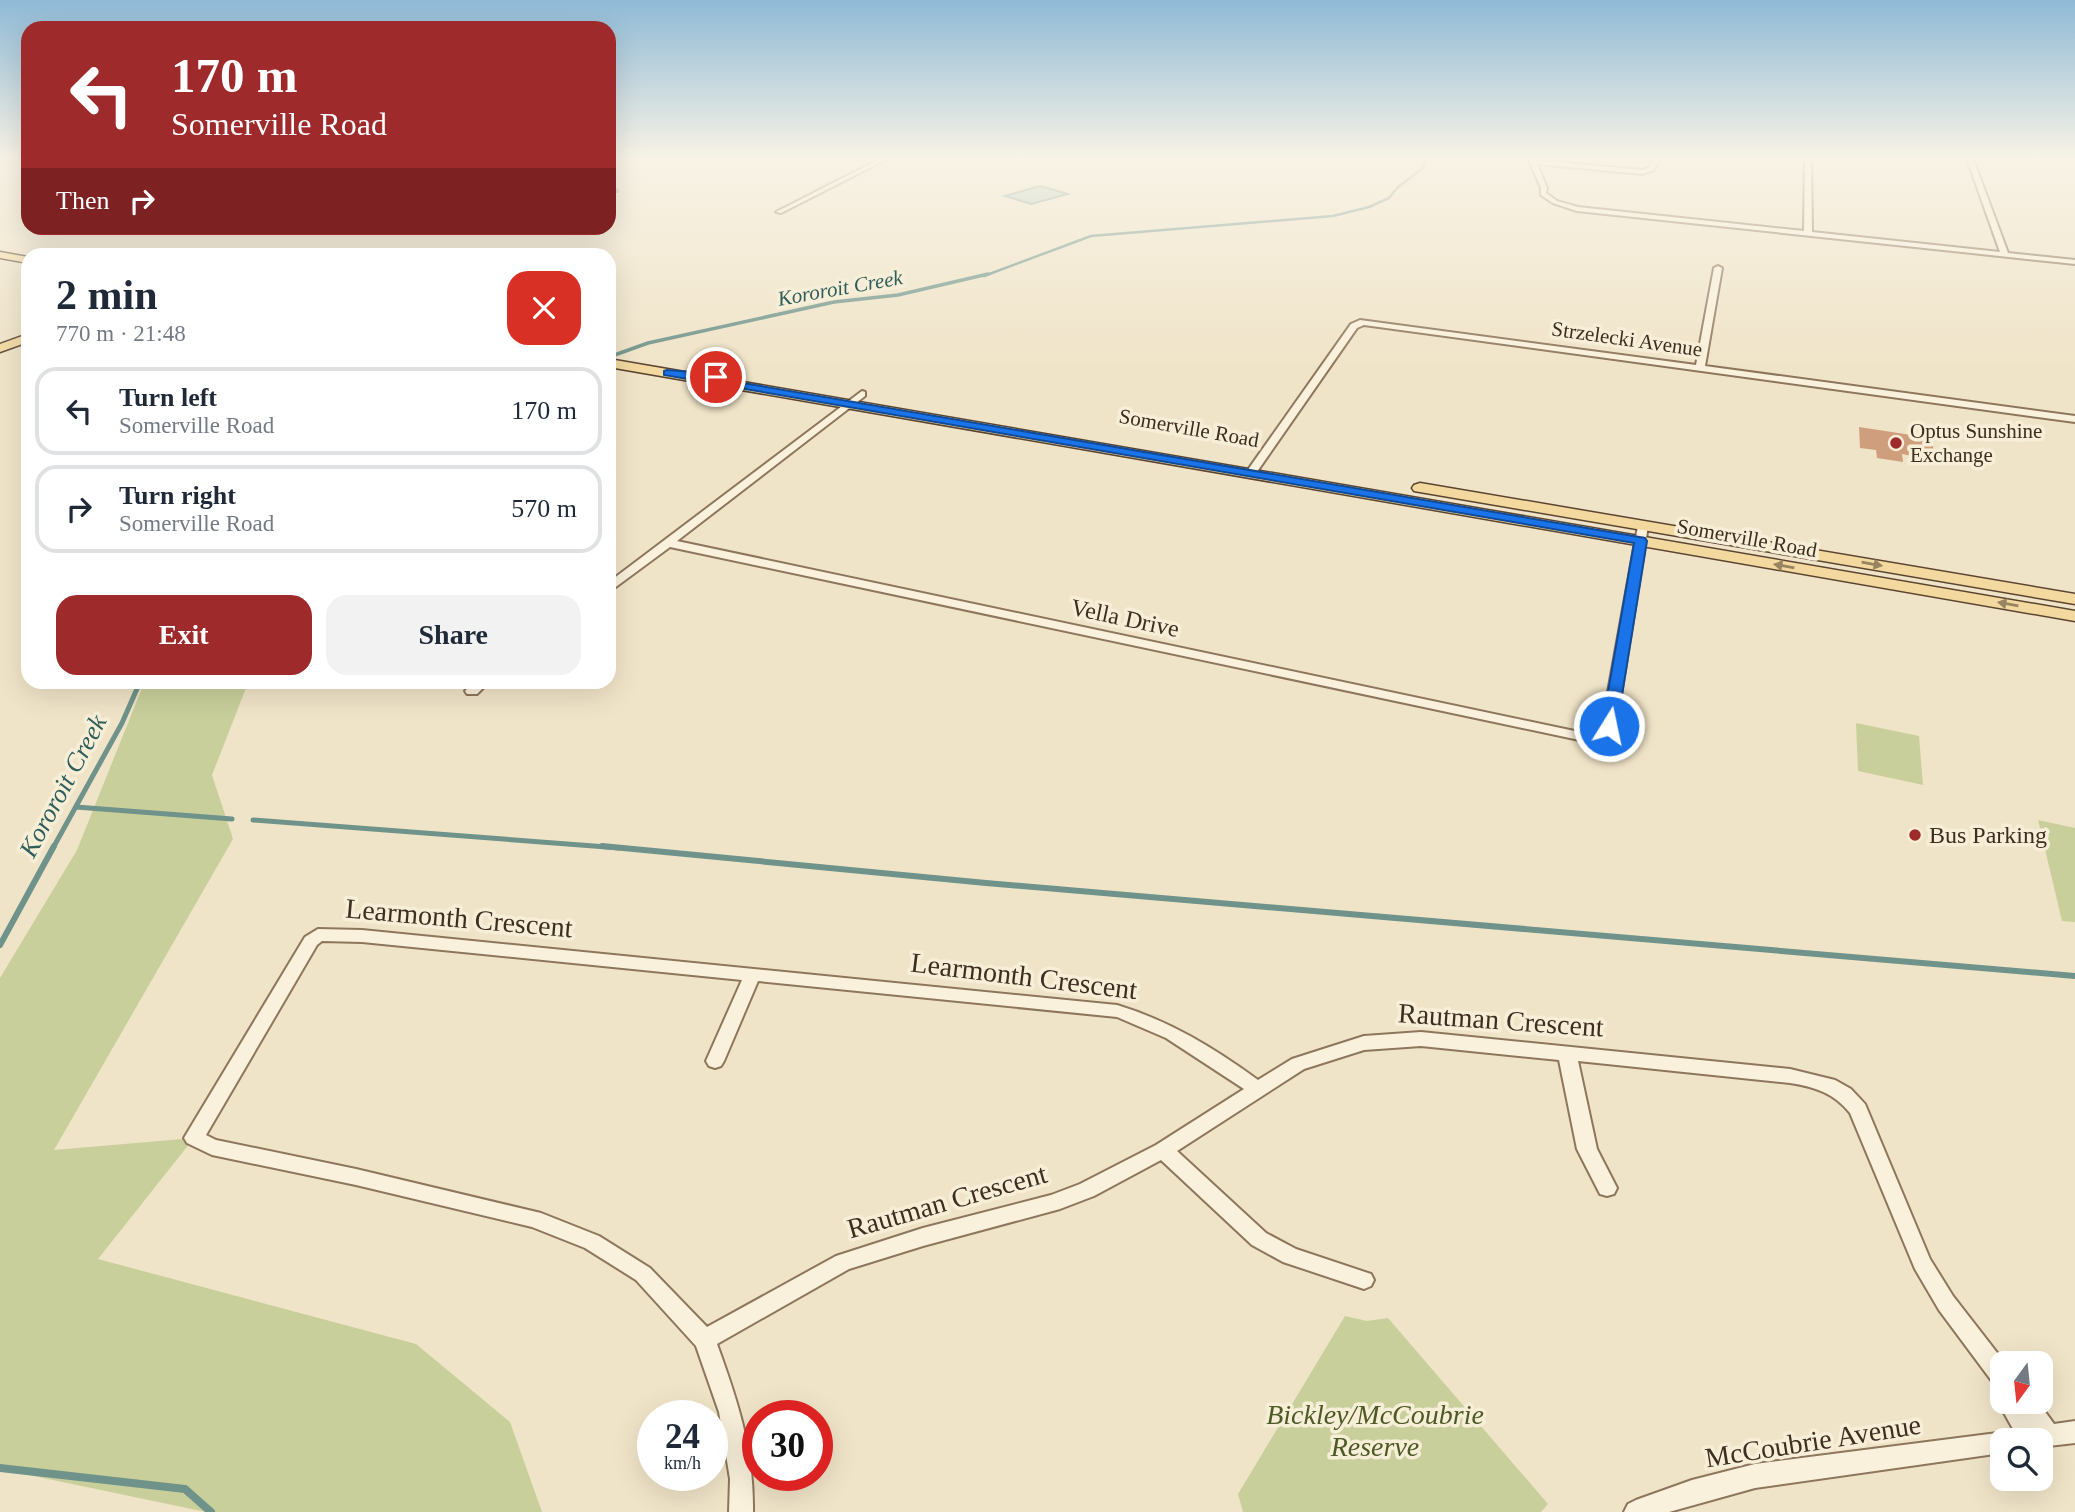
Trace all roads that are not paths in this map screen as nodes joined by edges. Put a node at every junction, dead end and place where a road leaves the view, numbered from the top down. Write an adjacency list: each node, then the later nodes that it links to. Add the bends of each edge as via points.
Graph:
1 (1739, 227): 4 (street)
2 (1808, 227): 4 (street)
3 (1995, 227): 6 (street)
4 (1808, 234): 6 (street)
5 (0, 255): 7 (main road)
6 (2005, 255): 8 (street)
7 (21, 259)
8 (2075, 262)
9 (1718, 268): 13 (street)
10 (21, 340): 11 (main road)
11 (0, 348)
12 (616, 364): 14 (main road, Somerville Road)
13 (1700, 368): 15 (street, Strzelecki Avenue); 16 (street, Strzelecki Avenue, via 1358,323)
14 (856, 399): 16 (main road, Somerville Road); 18 (street)
15 (2075, 419)
16 (1254, 467): 17 (main road, Somerville Road)
17 (1642, 533): 18 (street, Vella Drive, via 1609,726 1598,735 1584,737); 20 (main road, Somerville Road, one-way to 20); 21 (main road, Somerville Road, one-way to 17)
18 (669, 542): 19 (street)
19 (616, 583)
20 (2075, 599)
21 (2075, 616)
22 (753, 974): 24 (street); 25 (street, Learmonth Crescent, via 1117,1011 1171,1030); 29 (street, Learmonth Crescent, via 318,935 194,1138 212,1147 534,1219 592,1242 643,1274)
23 (1567, 1054): 25 (street, Rautman Crescent, via 1421,1039 1364,1042 1298,1064); 27 (street, via 1587,1149); 30 (street, Rautman Crescent, via 1811,1079 1847,1094 1858,1109 1922,1263)
24 (715, 1061)
25 (1256, 1088): 26 (street, Rautman Crescent)
26 (1163, 1150): 28 (street, via 1259,1239 1290,1256); 29 (street, Rautman Crescent, via 1053,1203 843,1262)
27 (1607, 1188)
28 (1364, 1280)
29 (705, 1340): 36 (street, Learmonth Crescent, via 730,1412 742,1479)
30 (1987, 1359): 31 (street, Rautman Crescent); 32 (street, Rautman Crescent)
31 (1990, 1363)
32 (1990, 1365)
33 (2075, 1432): 34 (street)
34 (2053, 1435)
35 (1990, 1444): 37 (street, McCoubrie Avenue, via 1755,1476)
36 (741, 1512)
37 (1636, 1512)

